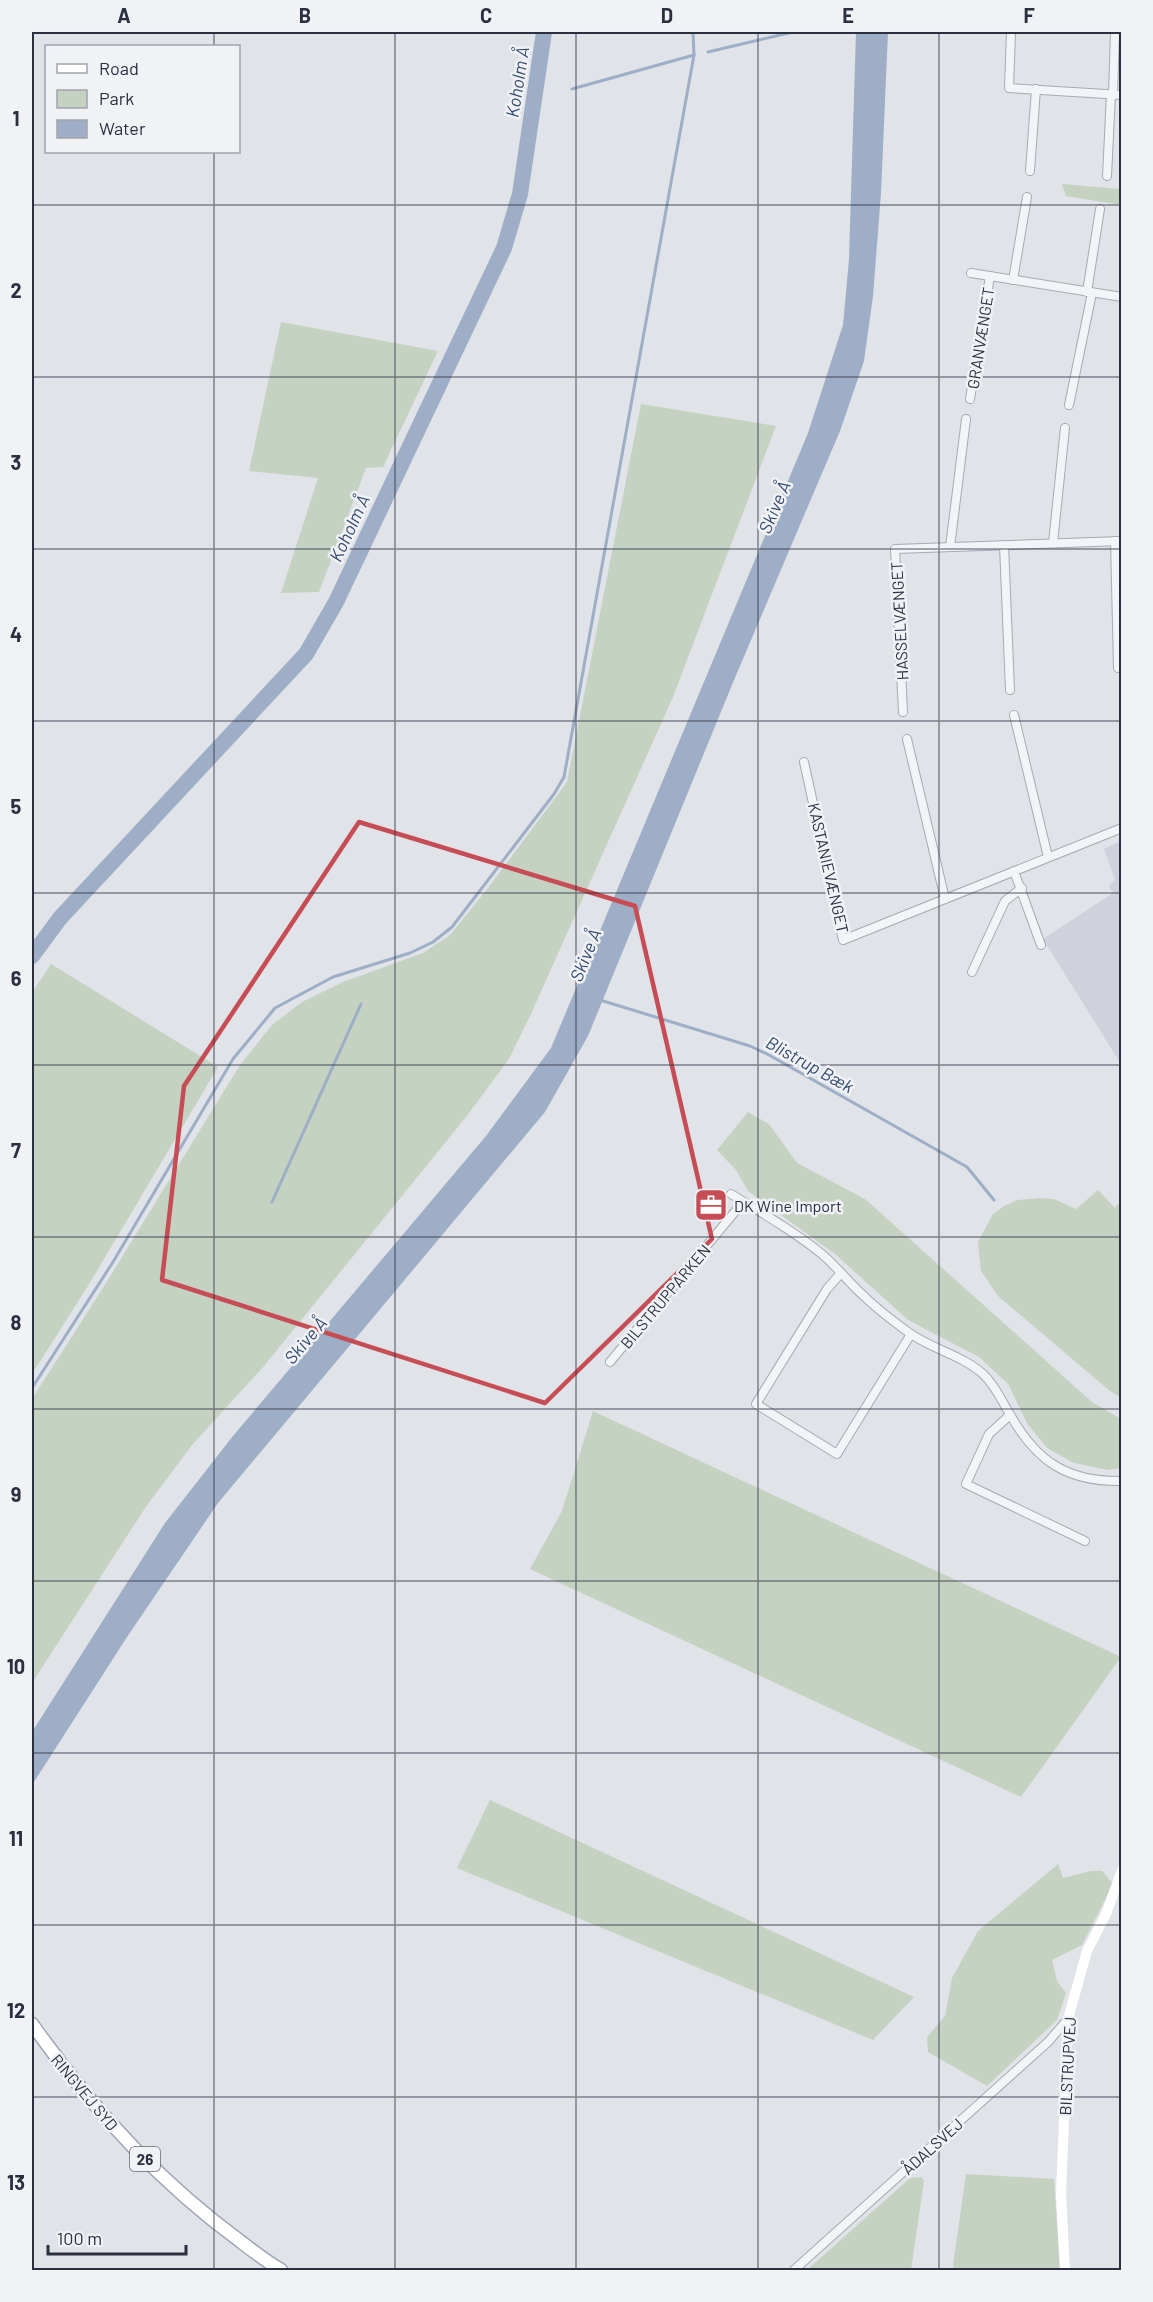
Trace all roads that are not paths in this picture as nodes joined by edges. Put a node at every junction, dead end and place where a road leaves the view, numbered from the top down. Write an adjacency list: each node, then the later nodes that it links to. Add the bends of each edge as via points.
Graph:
1 (1011, 32): 3 (street, via 1009,88)
2 (1115, 32): 4 (street)
3 (1036, 89): 4 (street); 5 (street)
4 (1115, 95): 6 (street)
5 (1030, 171)
6 (1107, 176)
7 (1027, 197): 11 (street, GRANVÆNGET)
8 (1100, 209): 12 (street)
9 (971, 273): 10 (street, GRANVÆNGET)
10 (990, 276): 11 (street, GRANVÆNGET); 14 (street, GRANVÆNGET)
11 (1013, 280): 12 (street, GRANVÆNGET)
12 (1090, 292): 13 (street, GRANVÆNGET); 15 (street)
13 (1122, 297)
14 (970, 399)
15 (1069, 405)
16 (966, 419): 21 (street)
17 (1065, 428): 19 (street)
18 (1118, 541): 19 (street, HASSELVÆNGET); 22 (street, HASSELVÆNGET)
19 (1053, 543): 20 (street, HASSELVÆNGET)
20 (1004, 545): 21 (street, HASSELVÆNGET); 23 (street)
21 (950, 547): 24 (street, HASSELVÆNGET, via 895,549)
22 (1118, 668)
23 (1010, 690)
24 (903, 712)
25 (1014, 715): 29 (street)
26 (907, 739): 32 (street)
27 (804, 762): 32 (street, KASTANIEVÆNGET, via 843,940)
28 (1122, 828): 29 (street, KASTANIEVÆNGET)
29 (1048, 857): 30 (street, KASTANIEVÆNGET)
30 (1014, 871): 31 (street); 32 (street, KASTANIEVÆNGET)
31 (1022, 888): 33 (street); 34 (street, via 1005,902)
32 (945, 899)
33 (1041, 945)
34 (972, 972)
35 (731, 1194): 36 (street)
36 (743, 1202): 37 (street, via 802,1240); 39 (street, BILSTRUPPARKEN)
37 (841, 1273): 38 (street); 38 (street, via 827,1289 756,1404 837,1454)
38 (911, 1334): 40 (street, via 985,1375)
39 (610, 1362)
40 (1010, 1415): 41 (street, via 1025,1440 1059,1469 1080,1478); 42 (street, via 989,1434 966,1484)
41 (1122, 1481)
42 (1085, 1541)
43 (1122, 1870): 44 (street, BILSTRUPVEJ, via 1087,1951)
44 (1068, 2019): 47 (street, ÅDALSVEJ, via 1048,2042); 48 (street, BILSTRUPVEJ, via 1060,2194)
45 (32, 2024): 46 (main road, RINGVEJ SYD / 26, via 65,2071 125,2141 203,2214)
46 (281, 2271)
47 (794, 2271)
48 (1065, 2271)

